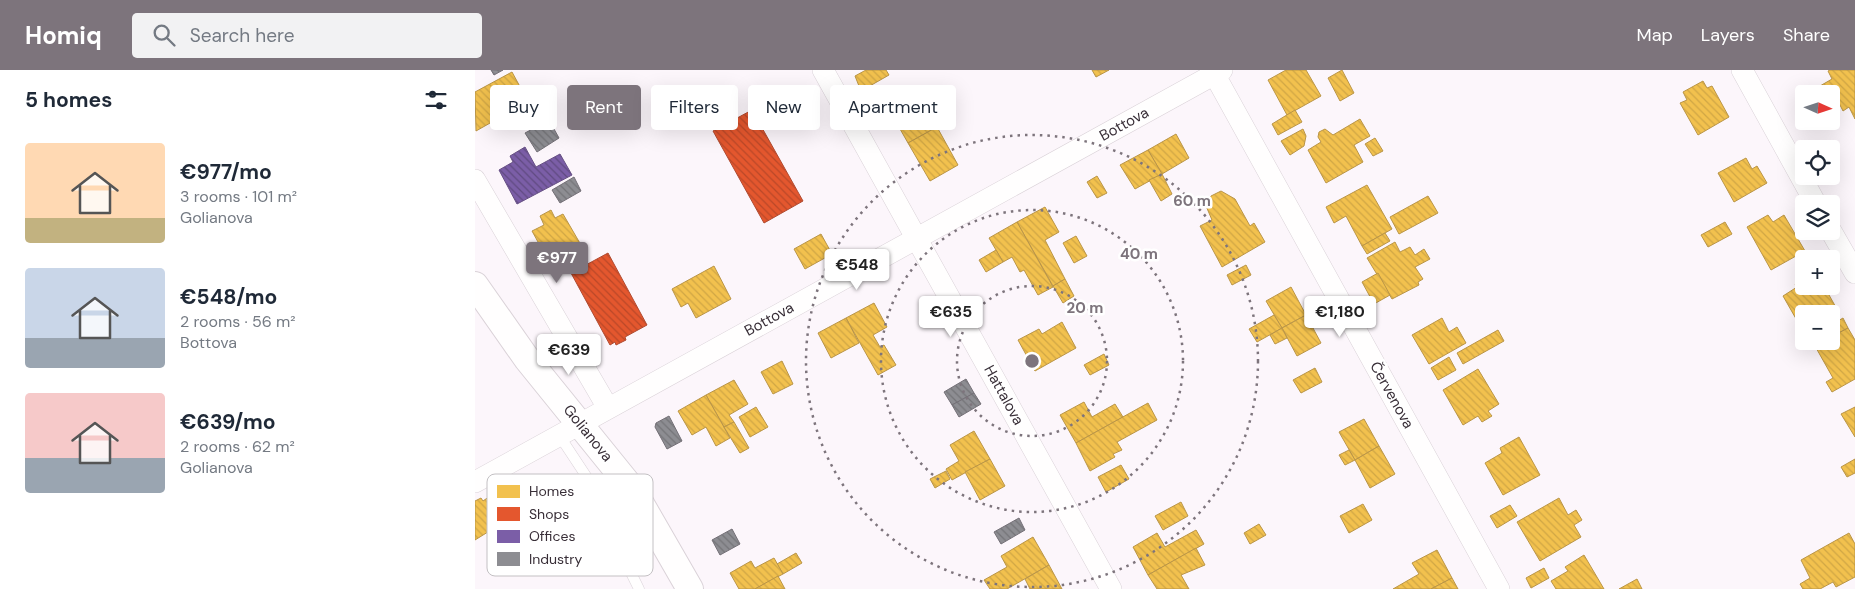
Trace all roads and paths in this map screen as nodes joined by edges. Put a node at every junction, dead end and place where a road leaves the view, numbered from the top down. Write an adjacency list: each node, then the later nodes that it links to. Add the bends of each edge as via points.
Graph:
1 (823, 70): 6 (street, Hattalova)
2 (1742, 70): 5 (street)
3 (1216, 71): 6 (street, Bottova); 22 (street, Červenova)
4 (475, 180): 10 (street, Golianova)
5 (1811, 195)
6 (916, 238): 10 (street, Bottova); 21 (street, Hattalova)
7 (1836, 240): 8 (street)
8 (1855, 273)
9 (475, 285): 11 (street, Golianova, via 527,359)
10 (608, 408): 11 (street, Bottova)
11 (570, 429): 12 (street, Bottova); 13 (lane, Golianova); 14 (street, Golianova)
12 (489, 474)
13 (588, 474)
14 (616, 474)
15 (487, 475): 16 (street, Bottova)
16 (475, 482)
17 (653, 525): 20 (street, Golianova)
18 (633, 576): 19 (lane, Golianova)
19 (639, 589)
20 (690, 589)
21 (1111, 589)
22 (1499, 589)

